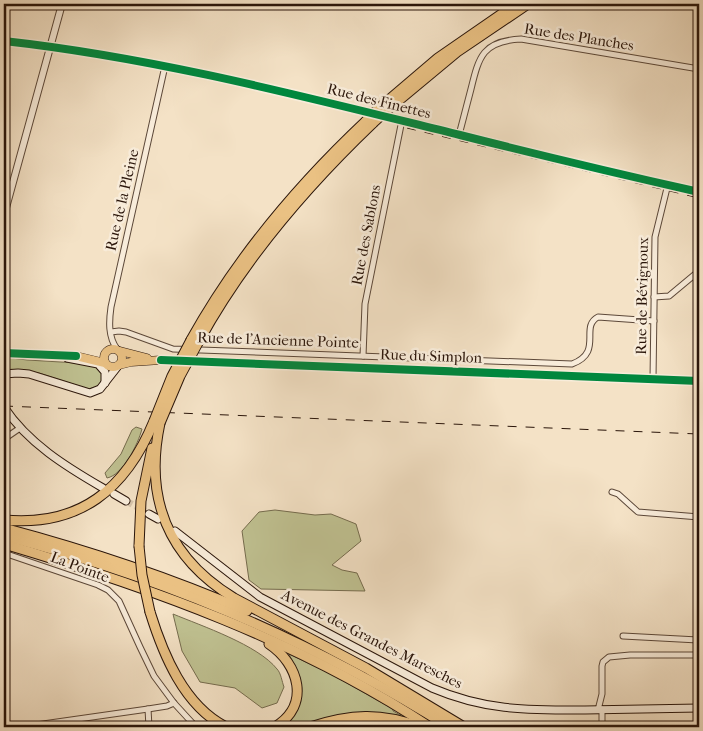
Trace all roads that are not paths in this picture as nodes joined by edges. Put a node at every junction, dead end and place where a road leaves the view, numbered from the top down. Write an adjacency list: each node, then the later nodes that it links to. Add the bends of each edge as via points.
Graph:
1 (62, 4): 5 (street)
2 (516, 4): 8 (highway, via 448,50)
3 (528, 4): 8 (highway)
4 (4, 41): 5 (street, Rue des Finettes)
5 (50, 46): 6 (street, Rue des Finettes); 13 (street)
6 (165, 66): 9 (street, Rue des Finettes); 17 (street, Rue de la Pleine, via 111,307)
7 (699, 69): 10 (street, Rue des Planches, via 521,39 498,43 478,62)
8 (381, 110): 32 (highway, bridge, via 277,227 195,340)
9 (402, 120): 10 (street, Rue des Finettes); 22 (street, Rue des Sablons, via 365,304)
10 (460, 135): 11 (street, Rue des Finettes)
11 (668, 184): 12 (street, Rue des Finettes); 15 (street, Rue de Bévignoux, via 655,237)
12 (699, 192)
13 (4, 215)
14 (699, 272): 15 (street, via 669,296)
15 (654, 297): 16 (street, Rue de Bévignoux)
16 (654, 321): 22 (street, Rue de l'Ancienne Pointe, via 598,317 591,324 590,347 586,355 572,364); 27 (street, Rue de Bévignoux)
17 (111, 332): 18 (street, Rue de la Pleine); 22 (street, Rue de l'Ancienne Pointe, via 126,332 173,349)
18 (113, 351): 21 (main road, Rue du Simplon); 23 (main road, Rue du Simplon); 24 (main road, via 104,357); 25 (main road, via 123,360)
19 (4, 352): 20 (main road, Rue du Simplon)
20 (57, 355): 21 (main road, Rue du Simplon); 29 (main road, via 98,364 104,372)
21 (76, 356): 24 (main road, Rue du Simplon)
22 (363, 356)
23 (161, 360): 25 (main road, Rue du Simplon); 27 (main road, Rue du Simplon)
24 (106, 364): 25 (main road); 29 (main road)
25 (118, 366): 29 (main road)
26 (4, 374): 29 (main road, via 30,374 87,393 95,392)
27 (653, 379): 28 (main road, Rue du Simplon)
28 (699, 381)
29 (105, 383)
30 (4, 407): 31 (main road)
31 (20, 428): 33 (street); 34 (main road, via 58,460)
32 (153, 435): 41 (highway, via 124,474 90,503 52,518); 48 (highway, bridge, via 136,545); 52 (highway, via 159,503 168,529 185,557 203,577 226,594)
33 (4, 439)
34 (103, 488)
35 (612, 492): 39 (street, via 638,512)
36 (114, 494): 37 (main road)
37 (126, 501)
38 (149, 514): 40 (main road)
39 (699, 517)
40 (158, 519)
41 (4, 520)
42 (4, 528): 52 (highway, via 99,555 172,581)
43 (175, 531): 57 (main road, Avenue des Grandes Maresches, via 260,597 432,688 465,701 504,708)
44 (4, 536): 67 (highway, via 132,574 240,616 361,675)
45 (4, 544): 49 (highway, via 123,581)
46 (4, 553): 54 (street, La Pointe, via 98,584 112,593 119,601 149,666)
47 (699, 600): 51 (street)
48 (146, 611): 61 (highway, via 159,652 176,684 195,710); 62 (highway, via 184,686 206,714)
49 (233, 623): 63 (highway, via 278,650 294,673 297,689 293,706 285,720); 66 (highway, via 327,668)
50 (623, 636): 51 (street)
51 (698, 640): 53 (street)
52 (320, 644): 68 (highway)
53 (699, 655): 57 (street, via 609,657 602,665)
54 (174, 703): 56 (street); 60 (street, La Pointe)
55 (699, 708): 57 (main road, Avenue des Grandes Maresches)
56 (148, 709): 58 (street); 59 (street)
57 (600, 709): 69 (street)
58 (22, 727)
59 (149, 727)
60 (196, 727)
61 (215, 727)
62 (226, 727)
63 (274, 727)
64 (310, 727): 65 (highway, via 340,718 370,716 393,718)
65 (420, 727)
66 (430, 727)
67 (449, 727)
68 (464, 727)
69 (602, 727)

